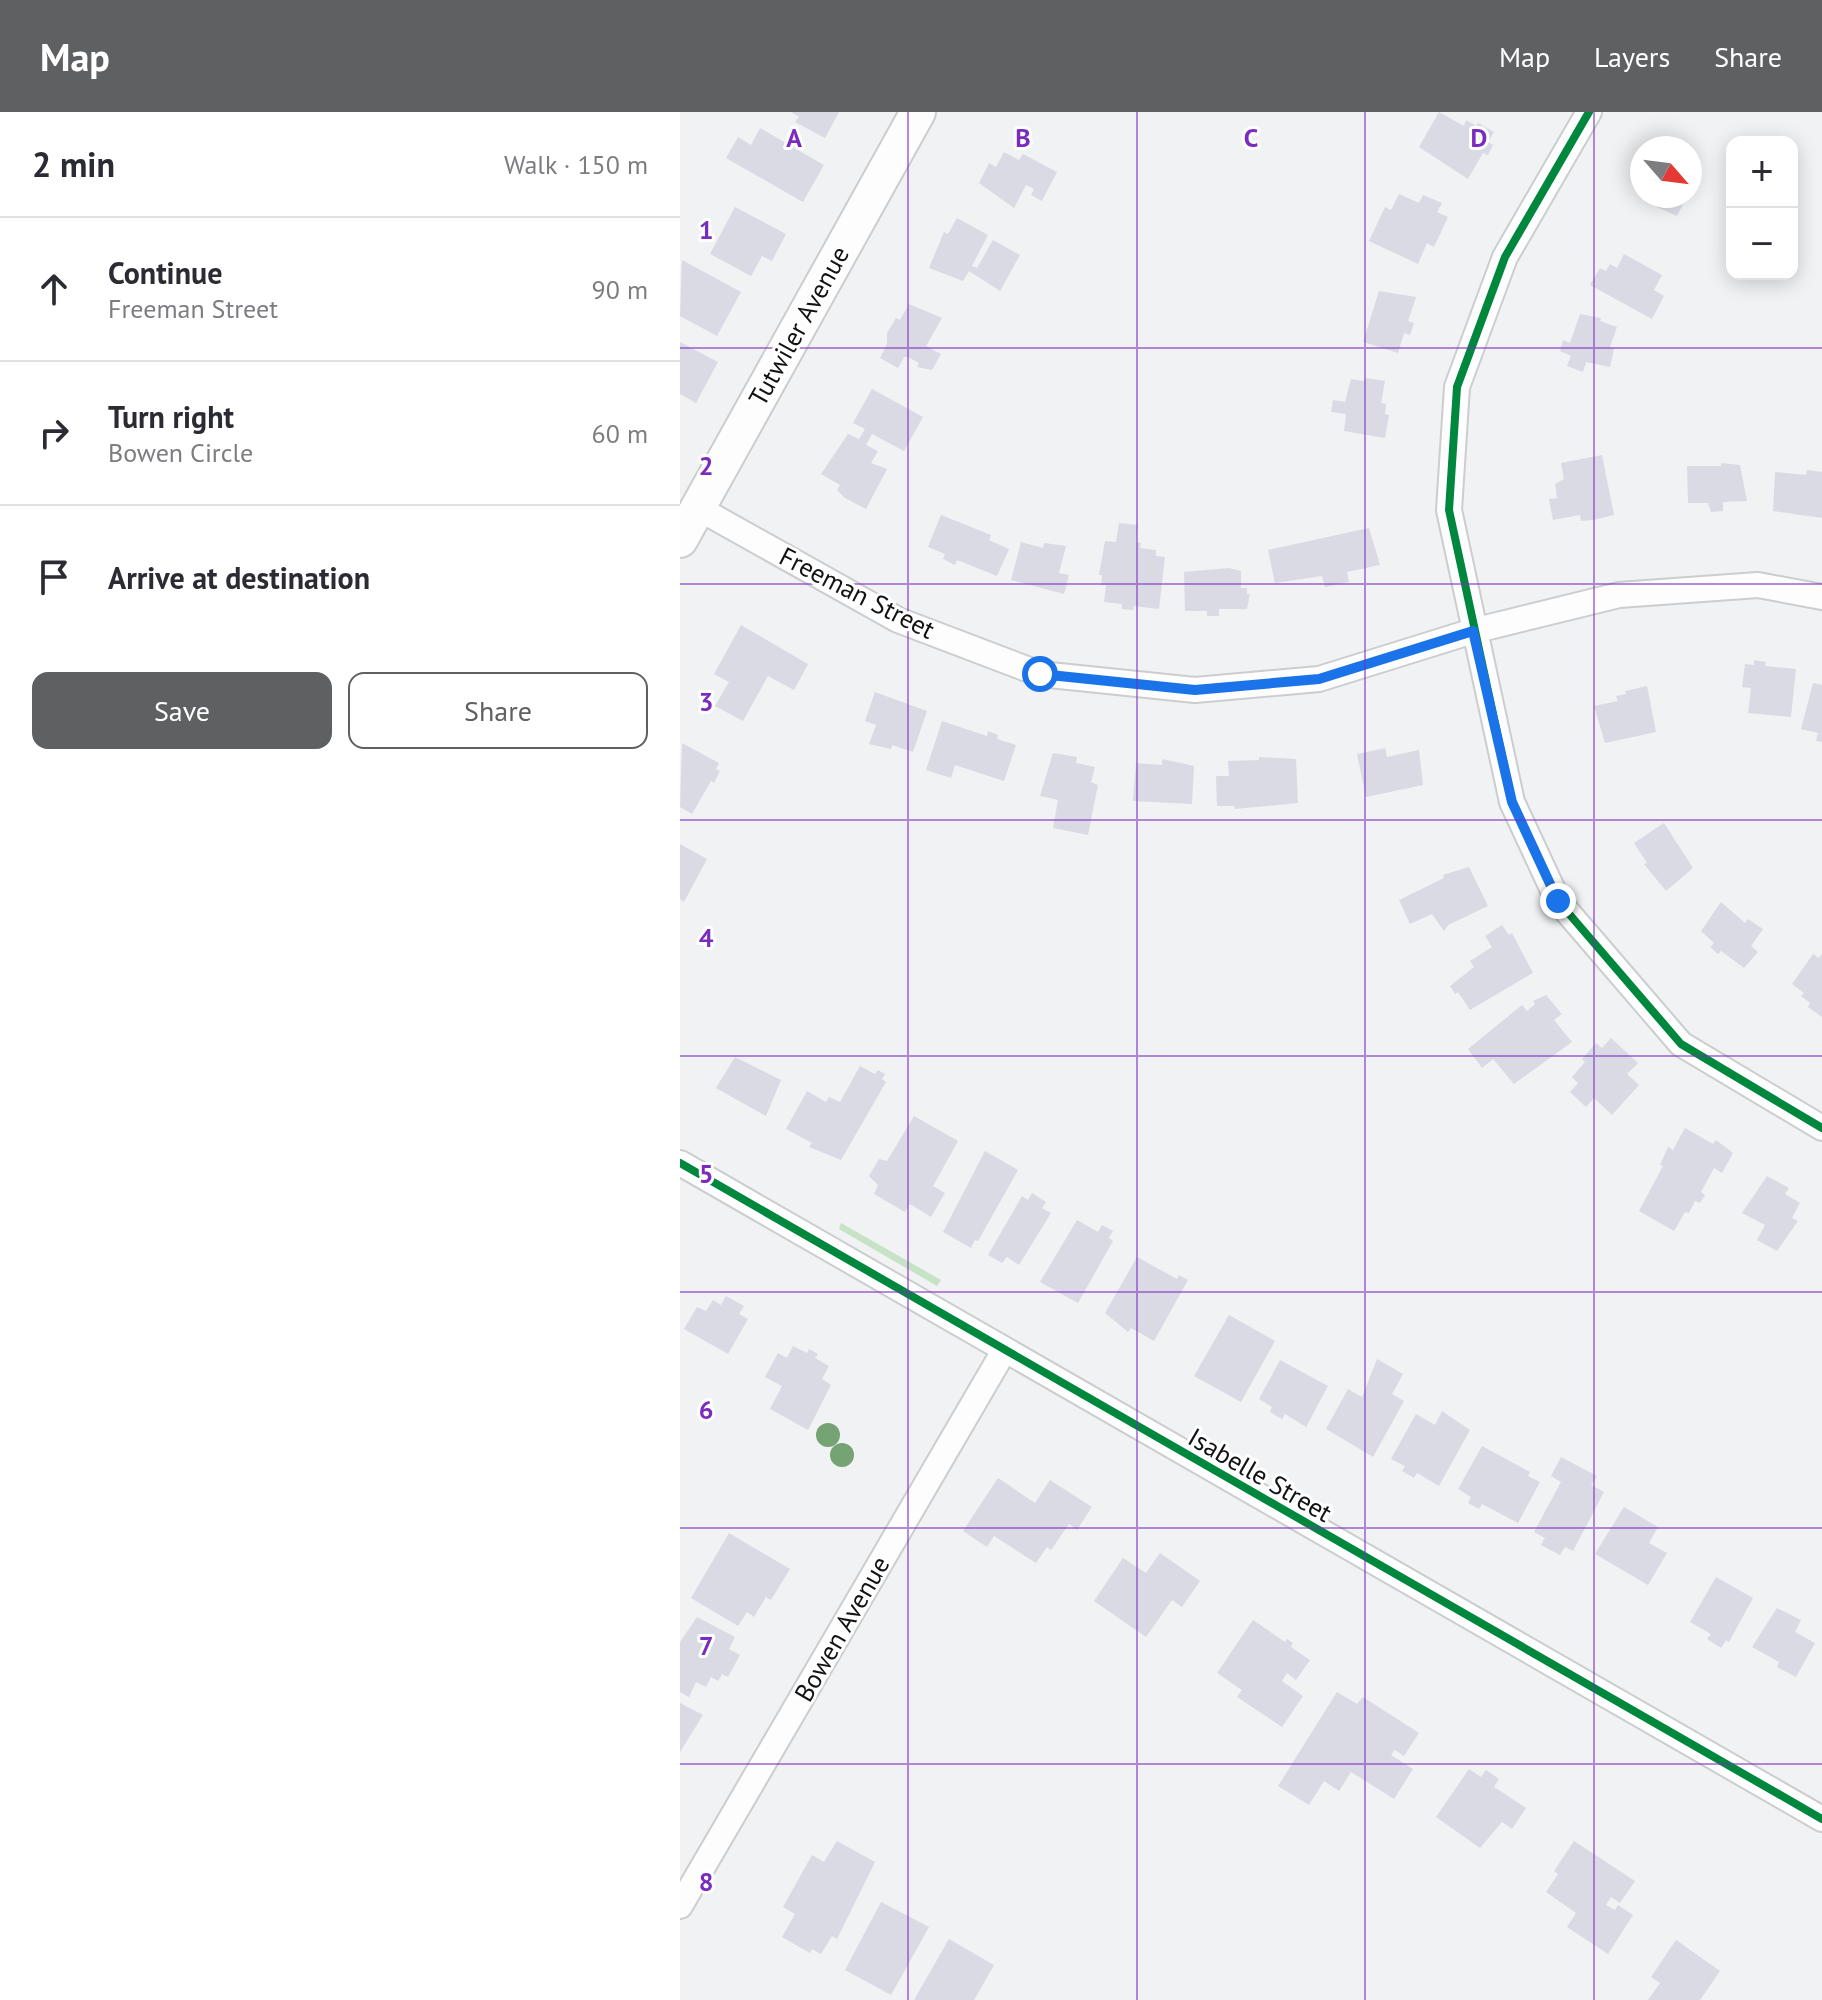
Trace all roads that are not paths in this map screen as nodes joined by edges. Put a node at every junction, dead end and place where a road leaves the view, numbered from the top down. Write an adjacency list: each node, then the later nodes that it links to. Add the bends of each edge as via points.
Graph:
1 (918, 112): 3 (street, Tutwiler Avenue)
2 (1589, 112): 6 (street, via 1505,257 1457,387 1449,510)
3 (698, 508): 4 (street, Tutwiler Avenue); 6 (street, Freeman Street, via 898,620 1040,674 1195,690 1319,679)
4 (680, 540)
5 (1822, 597): 6 (street, Freeman Street, via 1758,585 1619,595)
6 (1473, 631): 7 (street, via 1512,802 1558,901 1681,1044)
7 (1822, 1128)
8 (680, 1163): 9 (street, Isabelle Street)
9 (1004, 1351): 10 (street, Isabelle Street); 11 (street, Bowen Avenue)
10 (1822, 1819)
11 (680, 1906)

